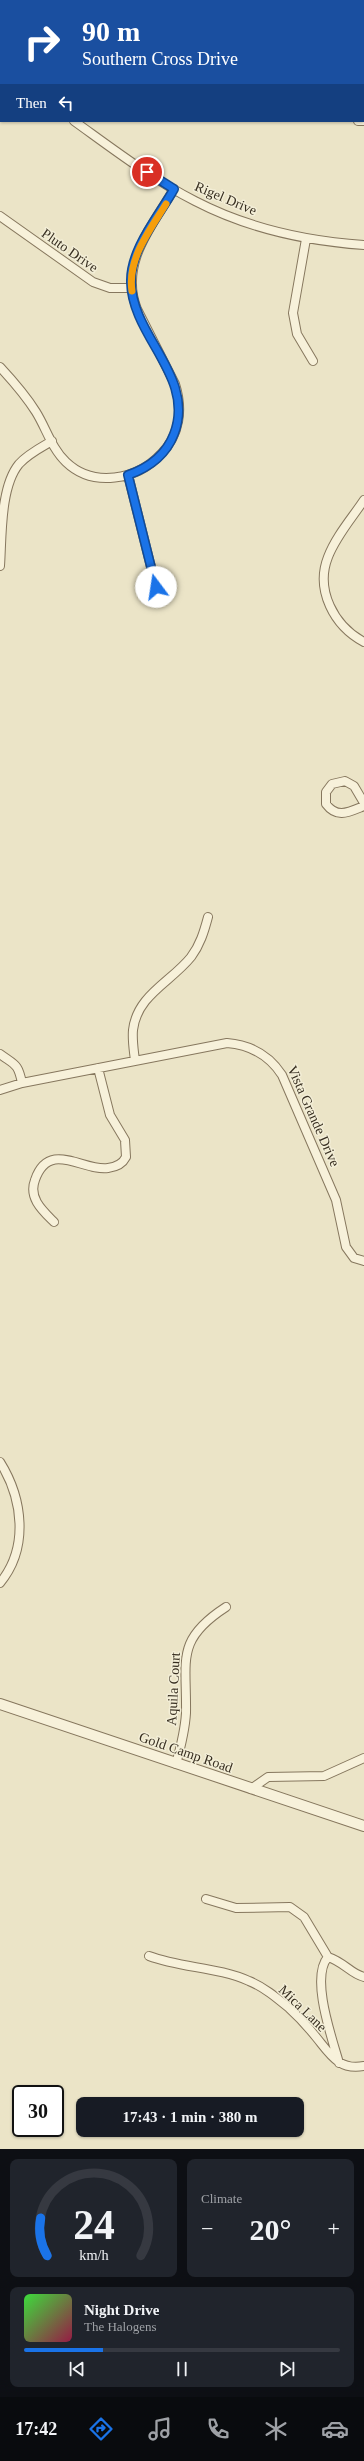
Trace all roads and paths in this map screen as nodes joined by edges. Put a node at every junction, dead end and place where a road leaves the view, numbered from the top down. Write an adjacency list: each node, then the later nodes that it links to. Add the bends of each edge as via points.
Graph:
1 (75, 122): 2 (street, Rigel Drive)
2 (174, 189): 4 (street, Rigel Drive, via 237,219); 6 (street, via 138,252 132,271)
3 (0, 216): 6 (street, Pluto Drive, via 93,282 110,288)
4 (306, 239): 5 (street, Rigel Drive); 7 (street, via 293,313 297,334)
5 (364, 245)
6 (131, 288): 10 (street, via 137,309 175,384 180,408 176,430 166,450 149,466)
7 (313, 361)
8 (0, 367): 9 (street, via 25,396)
9 (52, 441): 10 (street, via 66,462 83,473 104,478); 12 (street, via 25,458 10,480 5,503)
10 (128, 475): 13 (street)
11 (364, 500): 14 (street, via 330,552 324,578 332,611 347,630)
12 (0, 566)
13 (156, 587)
14 (364, 642)
15 (364, 805): 15 (street, via 344,814 336,813 326,804 326,792 332,784 345,781 354,786)
16 (208, 917): 18 (street, via 202,939 191,956 179,970 150,994 138,1012 133,1030)
17 (0, 1054): 20 (street, via 15,1062 20,1068)
18 (135, 1061): 19 (street, Vista Grande Drive); 23 (street, Vista Grande Drive, via 227,1043 250,1047 269,1058 282,1075 336,1200 346,1247 354,1258)
19 (98, 1068): 20 (street, Vista Grande Drive); 22 (street, via 110,1115 125,1140 126,1157 120,1164 106,1169 68,1159 59,1159 45,1165 35,1179 34,1196 40,1208)
20 (22, 1083): 21 (street, Vista Grande Drive)
21 (0, 1090)
22 (54, 1222)
23 (364, 1261)
24 (0, 1462): 25 (street, via 16,1496 19,1528 16,1554)
25 (0, 1583)
26 (226, 1607): 29 (street, Aquila Court, via 199,1628 186,1653 185,1729)
27 (0, 1704): 29 (street, Gold Camp Road)
28 (364, 1758): 30 (street, via 324,1776 268,1777)
29 (176, 1764): 30 (street, Gold Camp Road)
30 (251, 1789): 31 (street, Gold Camp Road)
31 (364, 1826)
32 (206, 1899): 34 (street, via 236,1908 290,1907 304,1917)
33 (148, 1956): 36 (street, Mica Lane, via 164,1962 239,1977 263,1988 290,2009)
34 (328, 1957): 35 (street, via 345,1964); 36 (street, via 321,1969 322,1984 327,2020)
35 (364, 1977)
36 (339, 2063): 37 (street, via 351,2067)
37 (364, 2066)

